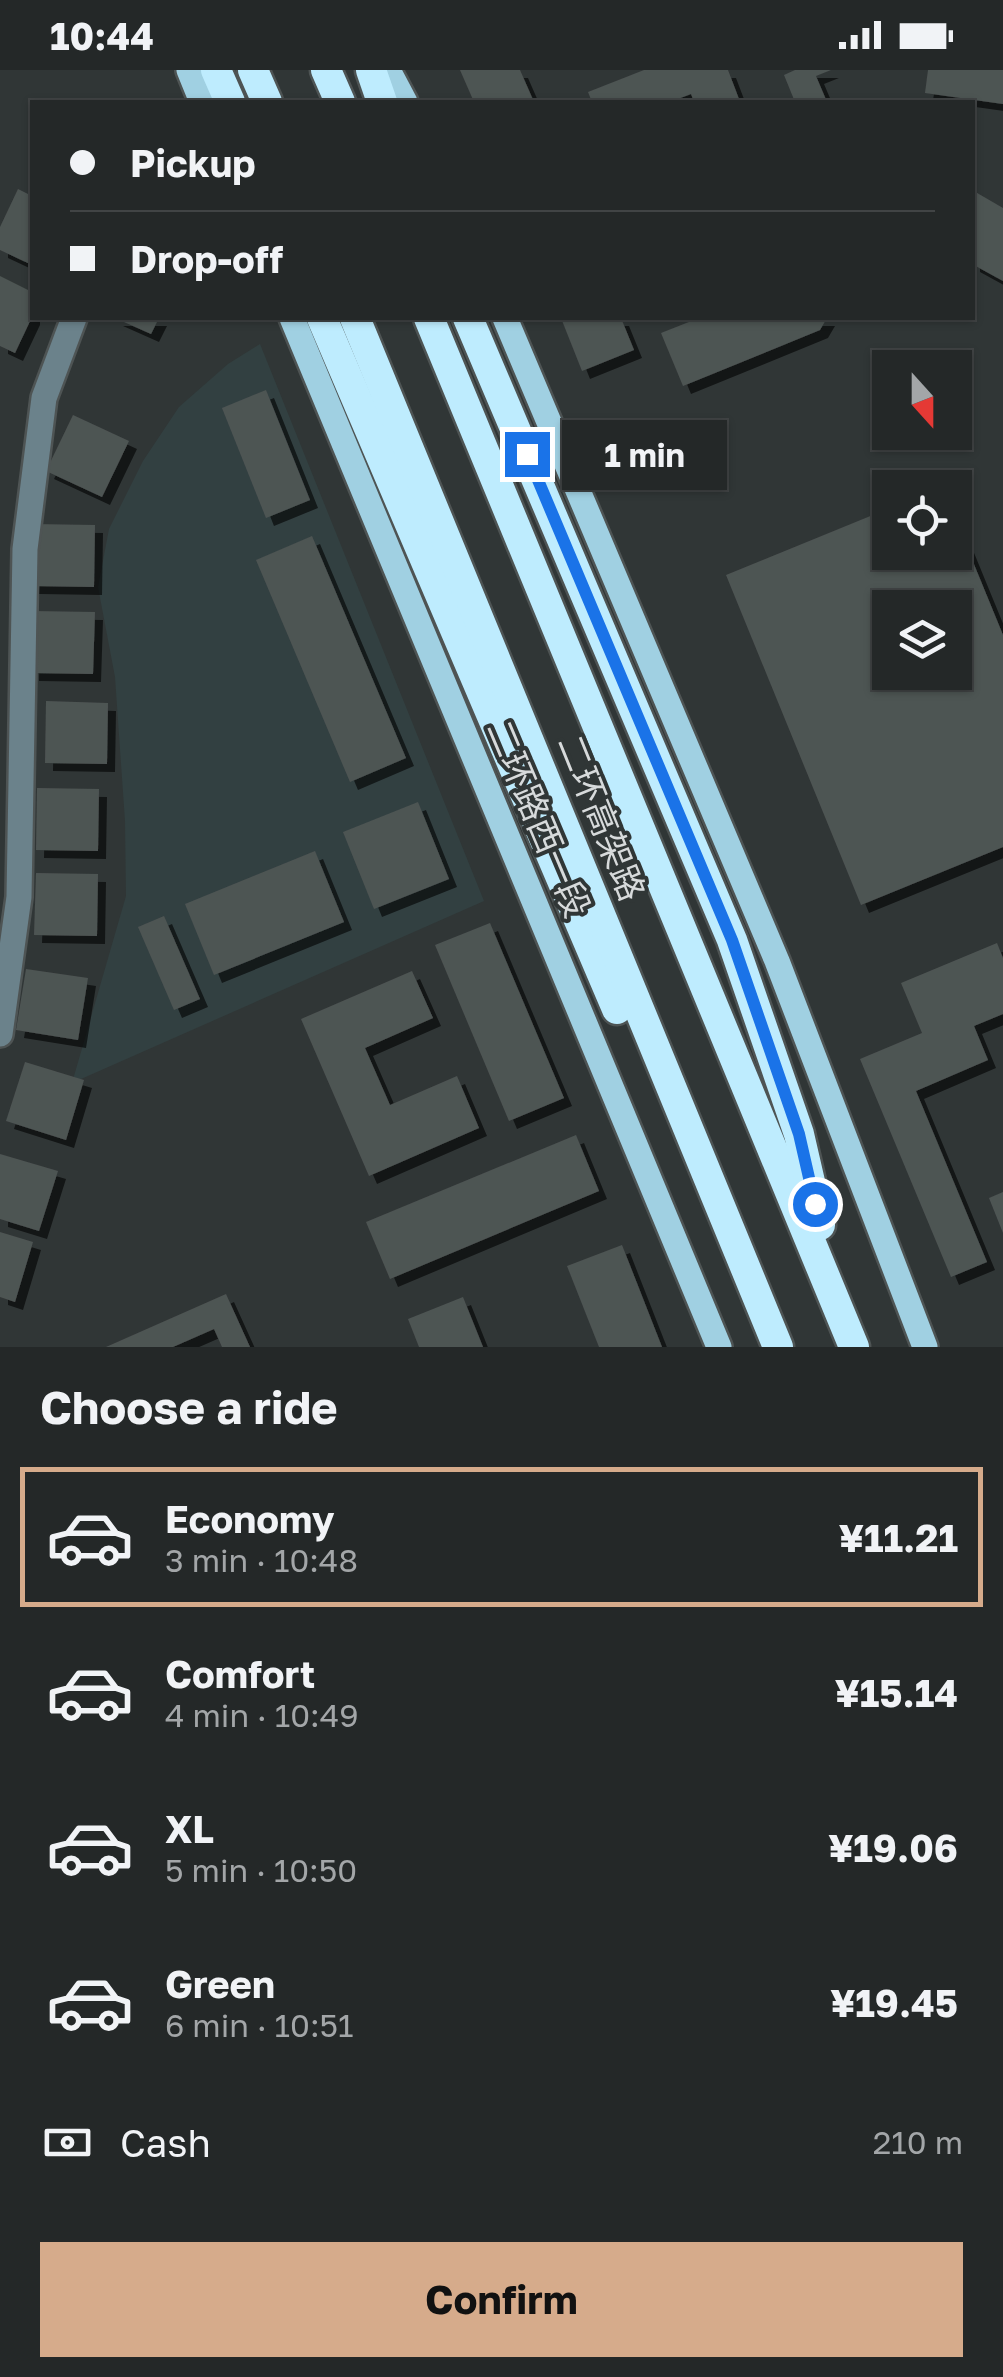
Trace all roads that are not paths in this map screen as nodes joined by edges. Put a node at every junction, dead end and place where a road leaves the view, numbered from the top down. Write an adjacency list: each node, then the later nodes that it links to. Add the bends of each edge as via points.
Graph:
1 (189, 70): 7 (main road)
2 (216, 70): 8 (highway)
3 (253, 70): 9 (highway)
4 (326, 70): 10 (highway)
5 (372, 70): 11 (highway)
6 (388, 70): 12 (main road)
7 (201, 100)
8 (229, 100)
9 (265, 100)
10 (339, 100)
11 (381, 100)
12 (404, 100)
13 (73, 320): 20 (street, via 44,398 24,549 19,898)
14 (293, 320): 23 (main road, 二环路西一段)
15 (323, 320): 21 (highway, via 638,1058)
16 (356, 320): 21 (highway, 二环高架路)
17 (430, 320): 22 (highway, 二环高架路)
18 (469, 320): 22 (highway, via 732,940 799,1134)
19 (505, 320): 26 (main road, via 778,961)
20 (0, 1034)
21 (759, 1300): 24 (highway, 二环高架路)
22 (840, 1310): 25 (highway, 二环高架路)
23 (720, 1347)
24 (778, 1347)
25 (854, 1347)
26 (925, 1347)

